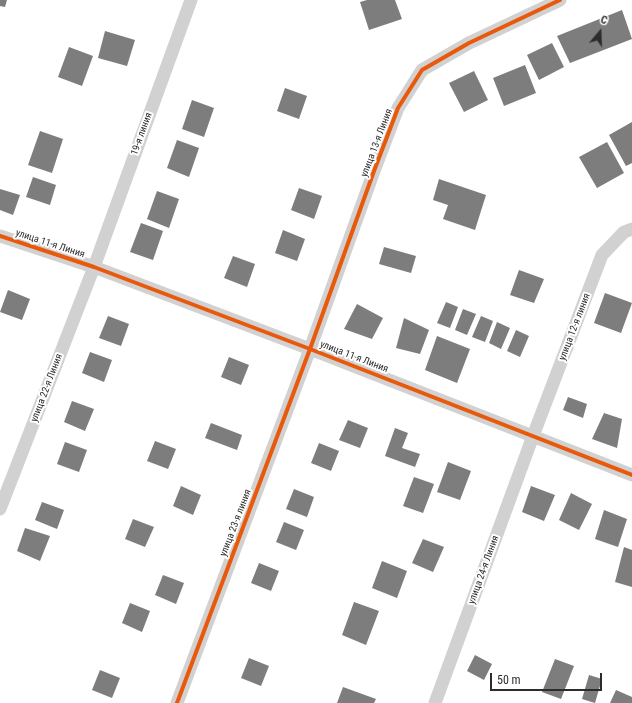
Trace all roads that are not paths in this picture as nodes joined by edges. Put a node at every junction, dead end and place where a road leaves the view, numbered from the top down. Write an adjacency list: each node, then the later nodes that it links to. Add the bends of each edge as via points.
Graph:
1 (191, 0): 5 (street, 19-я линия)
2 (560, 0): 6 (street, улица 13-я Линия, via 469,43 422,70 398,108)
3 (632, 228): 7 (street, улица 12-я линия, via 624,232 602,255)
4 (0, 236): 5 (street, улица 11-я Линия)
5 (94, 267): 6 (street, улица 11-я Линия); 9 (street, улица 22-я Линия)
6 (310, 349): 7 (street, улица 11-я Линия); 10 (street, улица 23-я линия)
7 (533, 436): 8 (street, улица 11-я Линия); 11 (street, улица 24-я Линия)
8 (632, 475)
9 (0, 509)
10 (176, 703)
11 (435, 703)

